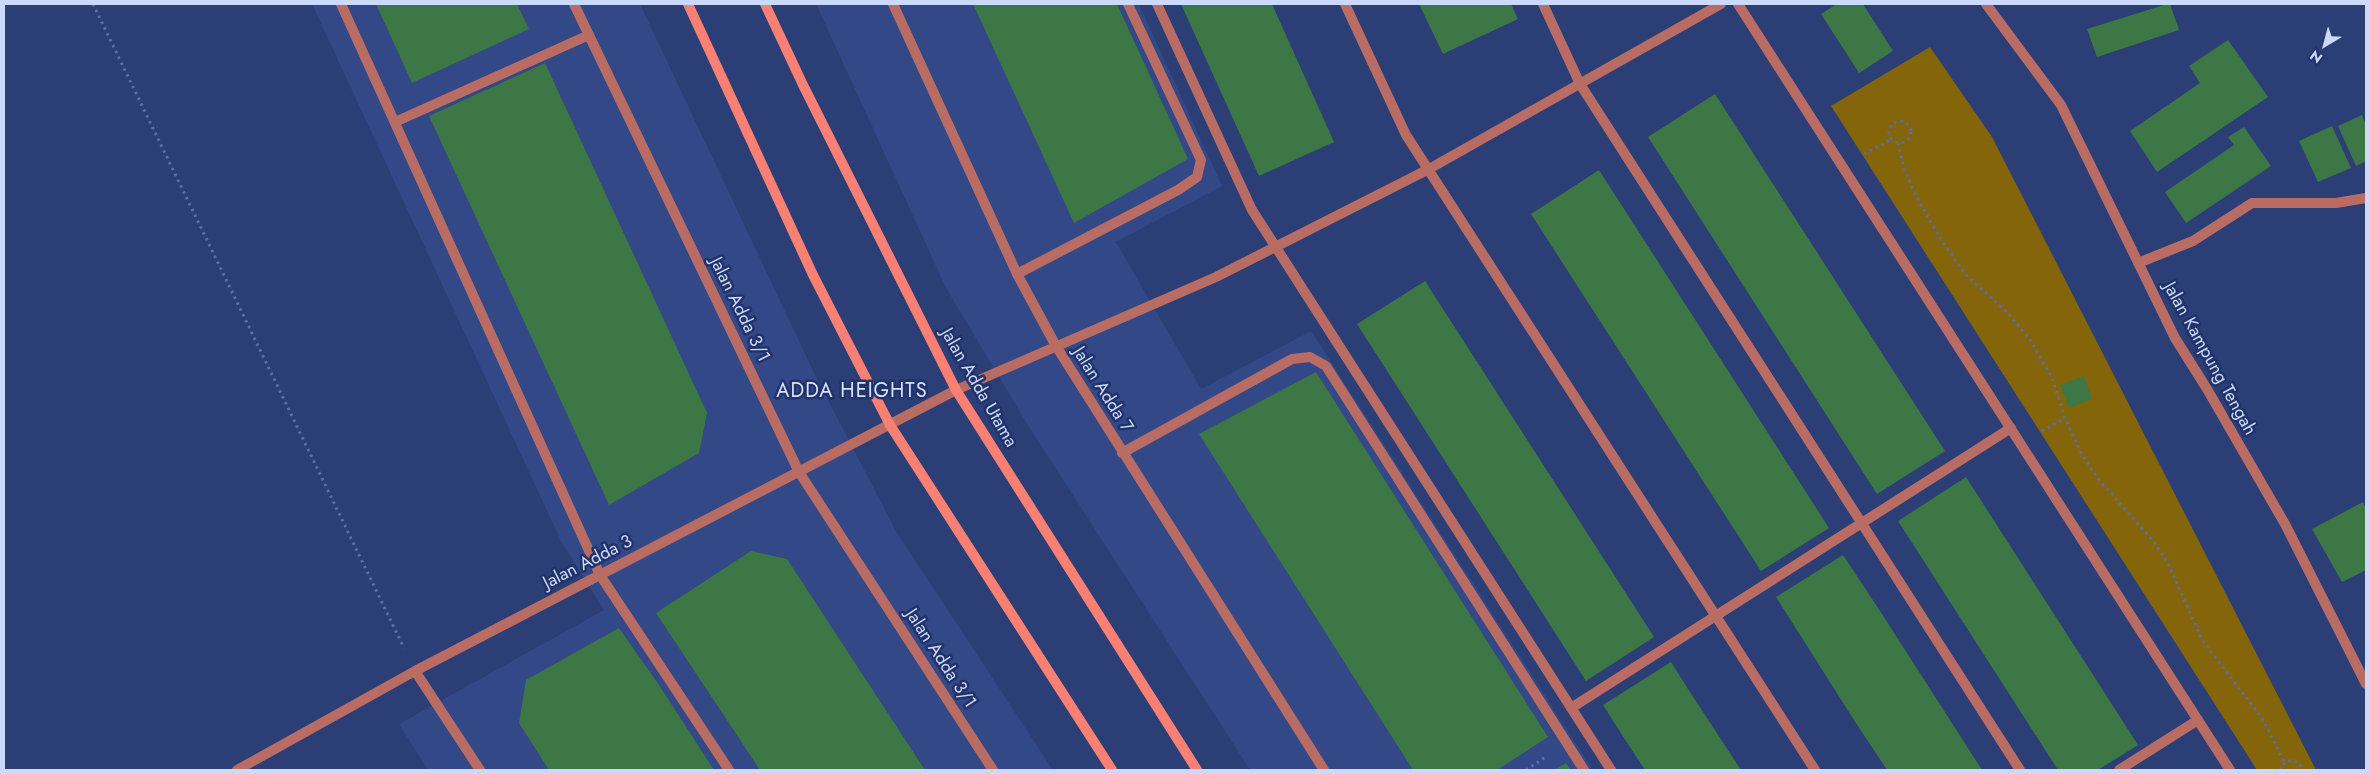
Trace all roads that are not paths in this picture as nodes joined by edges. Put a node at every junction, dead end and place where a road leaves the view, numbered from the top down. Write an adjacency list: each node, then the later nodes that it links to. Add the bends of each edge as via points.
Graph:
1 (341, 4): 15 (street)
2 (574, 4): 13 (street, Jalan Adda 3/1)
3 (688, 4): 23 (main road, via 813,275)
4 (765, 4): 22 (main road, Jalan Adda Utama)
5 (893, 4): 20 (street, Jalan Adda 7)
6 (1128, 4): 20 (street, via 1200,160 1197,177)
7 (1157, 4): 18 (street, via 1252,210)
8 (1345, 4): 16 (street, via 1406,135)
9 (1542, 4): 14 (street)
10 (1720, 4): 14 (street, Jalan Adda 3)
11 (1738, 4): 24 (street)
12 (1986, 4): 19 (street, Jalan Kampung Tengah, via 2061,105)
13 (589, 35): 15 (street); 26 (street, Jalan Adda 3/1)
14 (1580, 84): 16 (street, Jalan Adda 3); 27 (street)
15 (395, 122): 28 (street)
16 (1430, 169): 18 (street, Jalan Adda 3); 29 (street)
17 (2366, 198): 19 (street, via 2336,203 2252,203 2193,241)
18 (1275, 247): 21 (street, Jalan Adda 3, via 1216,277); 32 (street)
19 (2138, 263): 31 (street, Jalan Kampung Tengah, via 2174,338 2207,388 2285,524)
20 (1018, 274): 21 (street, Jalan Adda 7)
21 (1056, 346): 22 (street, Jalan Adda 3); 25 (street, Jalan Adda 7)
22 (956, 390): 23 (street, Jalan Adda 3); 39 (main road, Jalan Adda Utama)
23 (890, 425): 26 (street, Jalan Adda 3); 38 (main road)
24 (2011, 428): 27 (street); 33 (street)
25 (1122, 453): 40 (street, Jalan Adda 7); 41 (street, via 1292,359 1310,357 1326,366)
26 (799, 472): 28 (street, Jalan Adda 3); 37 (street, Jalan Adda 3/1)
27 (1862, 523): 29 (street); 44 (street)
28 (600, 575): 30 (street, Jalan Adda 3); 36 (street)
29 (1716, 616): 32 (street); 43 (street)
30 (415, 671): 34 (street, Jalan Adda 3); 35 (street)
31 (2366, 684)
32 (1571, 708): 42 (street)
33 (2198, 720): 45 (street); 46 (street)
34 (238, 770)
35 (480, 770)
36 (729, 770)
37 (993, 770)
38 (1112, 770)
39 (1197, 770)
40 (1324, 770)
41 (1584, 770)
42 (1611, 770)
43 (1815, 770)
44 (2020, 770)
45 (2119, 770)
46 (2230, 770)

